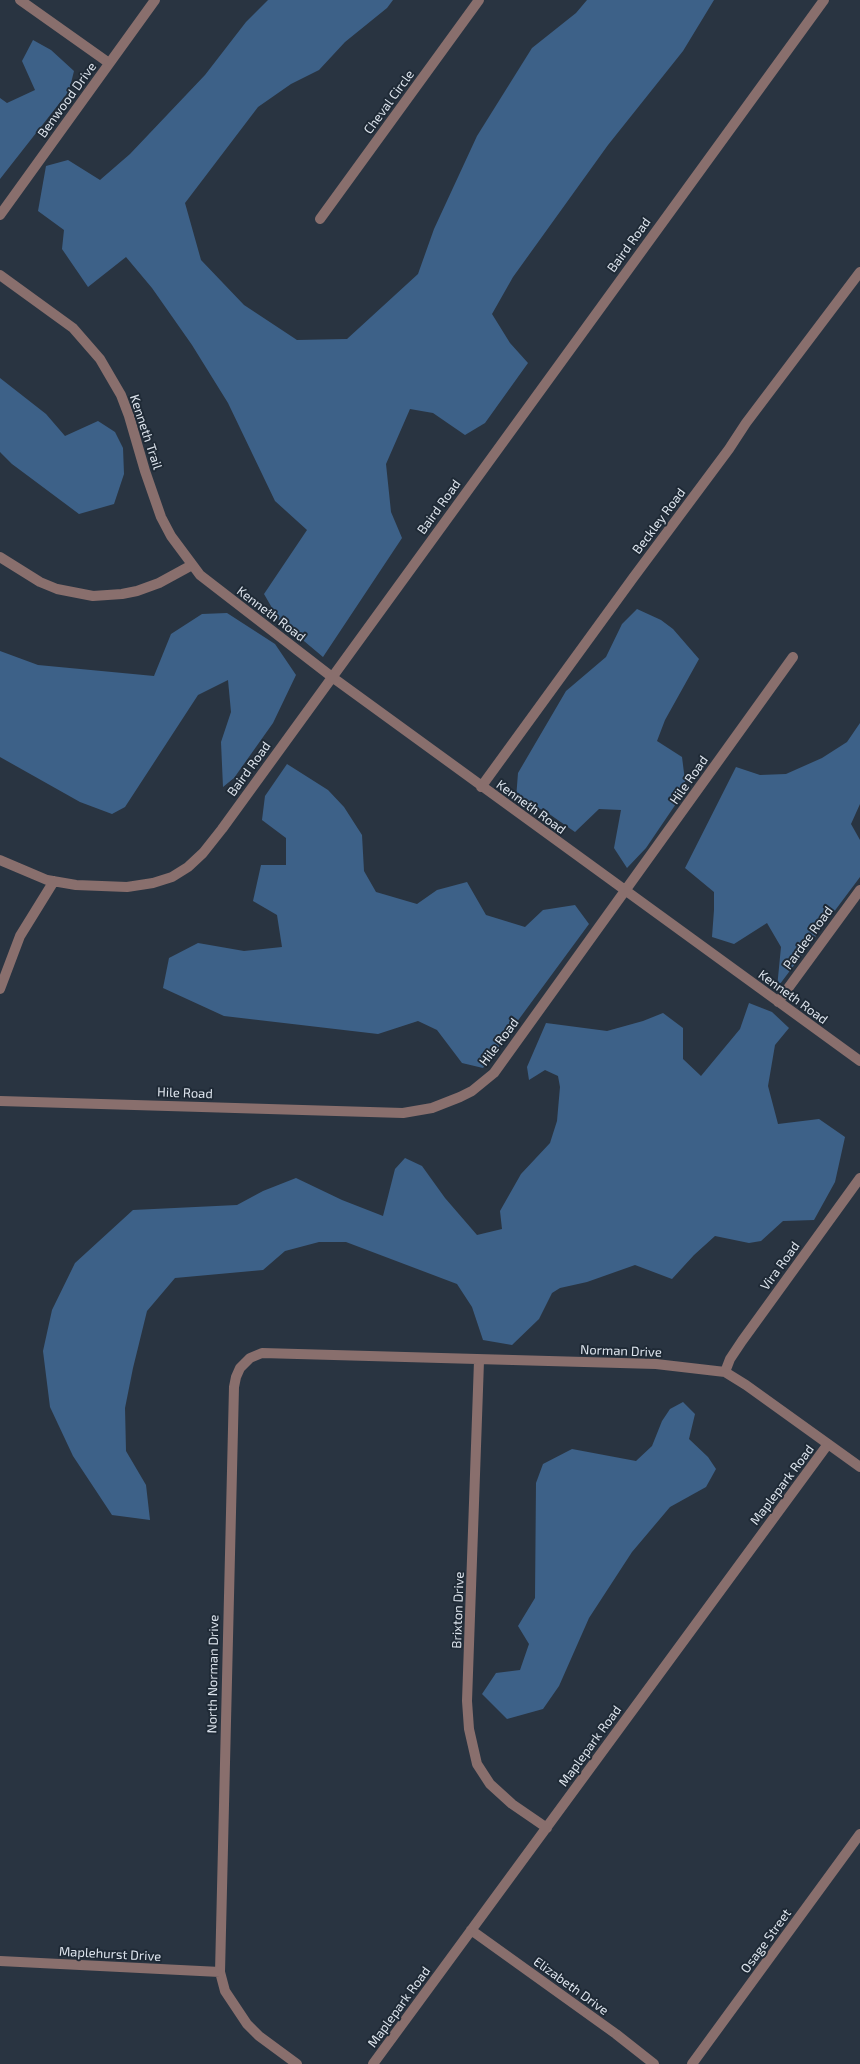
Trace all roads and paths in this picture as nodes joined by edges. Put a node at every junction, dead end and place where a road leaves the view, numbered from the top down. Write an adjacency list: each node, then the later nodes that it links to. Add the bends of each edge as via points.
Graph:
1 (20, 0): 5 (street)
2 (155, 0): 5 (street, Benwood Drive)
3 (479, 0): 7 (street, Cheval Circle)
4 (824, 0): 13 (street, Baird Road)
5 (109, 63): 6 (street, Benwood Drive)
6 (0, 215)
7 (320, 219)
8 (860, 272): 14 (street, Beckley Road, via 746,423)
9 (0, 275): 11 (street, Kenneth Trail, via 73,328 100,360 121,394 161,517)
10 (0, 556): 11 (street, via 40,582 57,589 93,596 137,591 159,583)
11 (192, 565): 13 (street, Kenneth Road, via 224,595)
12 (793, 657): 18 (street, Hile Road)
13 (332, 677): 14 (street, Kenneth Road); 16 (street, Baird Road, via 222,829 188,867 172,877 127,887 76,885)
14 (481, 787): 18 (street, Kenneth Road)
15 (0, 860): 16 (street, Baird Road)
16 (54, 881): 19 (street, via 20,936)
17 (860, 890): 20 (street, Pardee Road)
18 (626, 892): 20 (street, Kenneth Road); 22 (street, Hile Road, via 494,1073 472,1091 444,1105 403,1113)
19 (0, 989)
20 (778, 1002): 21 (street, Kenneth Road)
21 (860, 1061)
22 (0, 1101)
23 (860, 1178): 26 (street, Vira Road, via 742,1341)
24 (350, 1356): 25 (street, Norman Drive); 33 (street, North Norman Drive, via 262,1353 250,1358 240,1368 236,1377 228,1593)
25 (479, 1361): 26 (street, Norman Drive, via 656,1364); 29 (street, Brixton Drive, via 467,1701 469,1729 477,1764 490,1784 512,1804)
26 (725, 1372): 27 (street, Norman Drive)
27 (828, 1444): 28 (street, Norman Drive); 29 (street, Maplepark Road)
28 (860, 1467)
29 (547, 1828): 31 (street, Maplepark Road)
30 (860, 1834): 37 (street, Osage Street)
31 (471, 1930): 35 (street, Maplepark Road); 36 (street, Elizabeth Drive)
32 (0, 1961): 33 (street, Maplehurst Drive)
33 (220, 1972): 34 (street, North Norman Drive, via 225,1991 247,2024)
34 (297, 2064)
35 (373, 2064)
36 (654, 2064)
37 (692, 2064)

